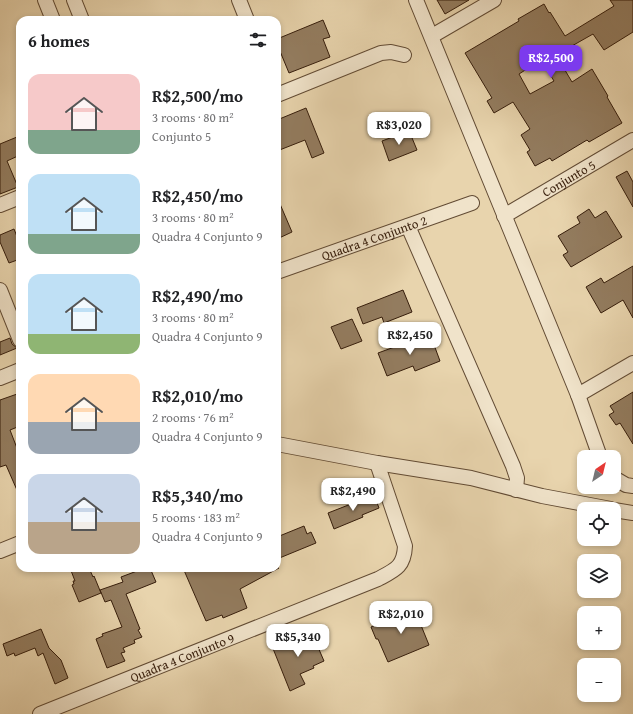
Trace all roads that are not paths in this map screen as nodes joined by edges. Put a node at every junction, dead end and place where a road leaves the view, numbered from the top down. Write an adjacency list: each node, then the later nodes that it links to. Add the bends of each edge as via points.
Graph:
1 (45, 0): 6 (street)
2 (74, 0): 7 (street)
3 (239, 0): 8 (street)
4 (416, 0): 9 (street)
5 (494, 0): 9 (street)
6 (51, 16)
7 (80, 16)
8 (245, 16)
9 (432, 36): 16 (street)
10 (404, 55): 11 (street, via 382,53)
11 (281, 93)
12 (633, 140): 16 (street, Conjunto 5)
13 (16, 199): 15 (street)
14 (472, 203): 17 (street, Quadra 4 Conjunto 2)
15 (0, 205)
16 (504, 216): 24 (street)
17 (408, 226): 18 (street, Quadra 4 Conjunto 2); 30 (street, via 513,466 517,478)
18 (281, 271)
19 (0, 290): 20 (street)
20 (16, 330)
21 (633, 363): 24 (street)
22 (16, 372): 23 (street)
23 (0, 378)
24 (578, 395): 26 (street)
25 (281, 445): 27 (street)
26 (597, 450)
27 (377, 463): 30 (street, via 471,478); 36 (street, Quadra 4 Conjunto 9, via 405,546 402,563 395,570)
28 (621, 482): 29 (street)
29 (633, 486)
30 (516, 490): 31 (street)
31 (577, 503)
32 (621, 511): 33 (street)
33 (633, 513)
34 (16, 545): 35 (street)
35 (0, 551)
36 (40, 714)

